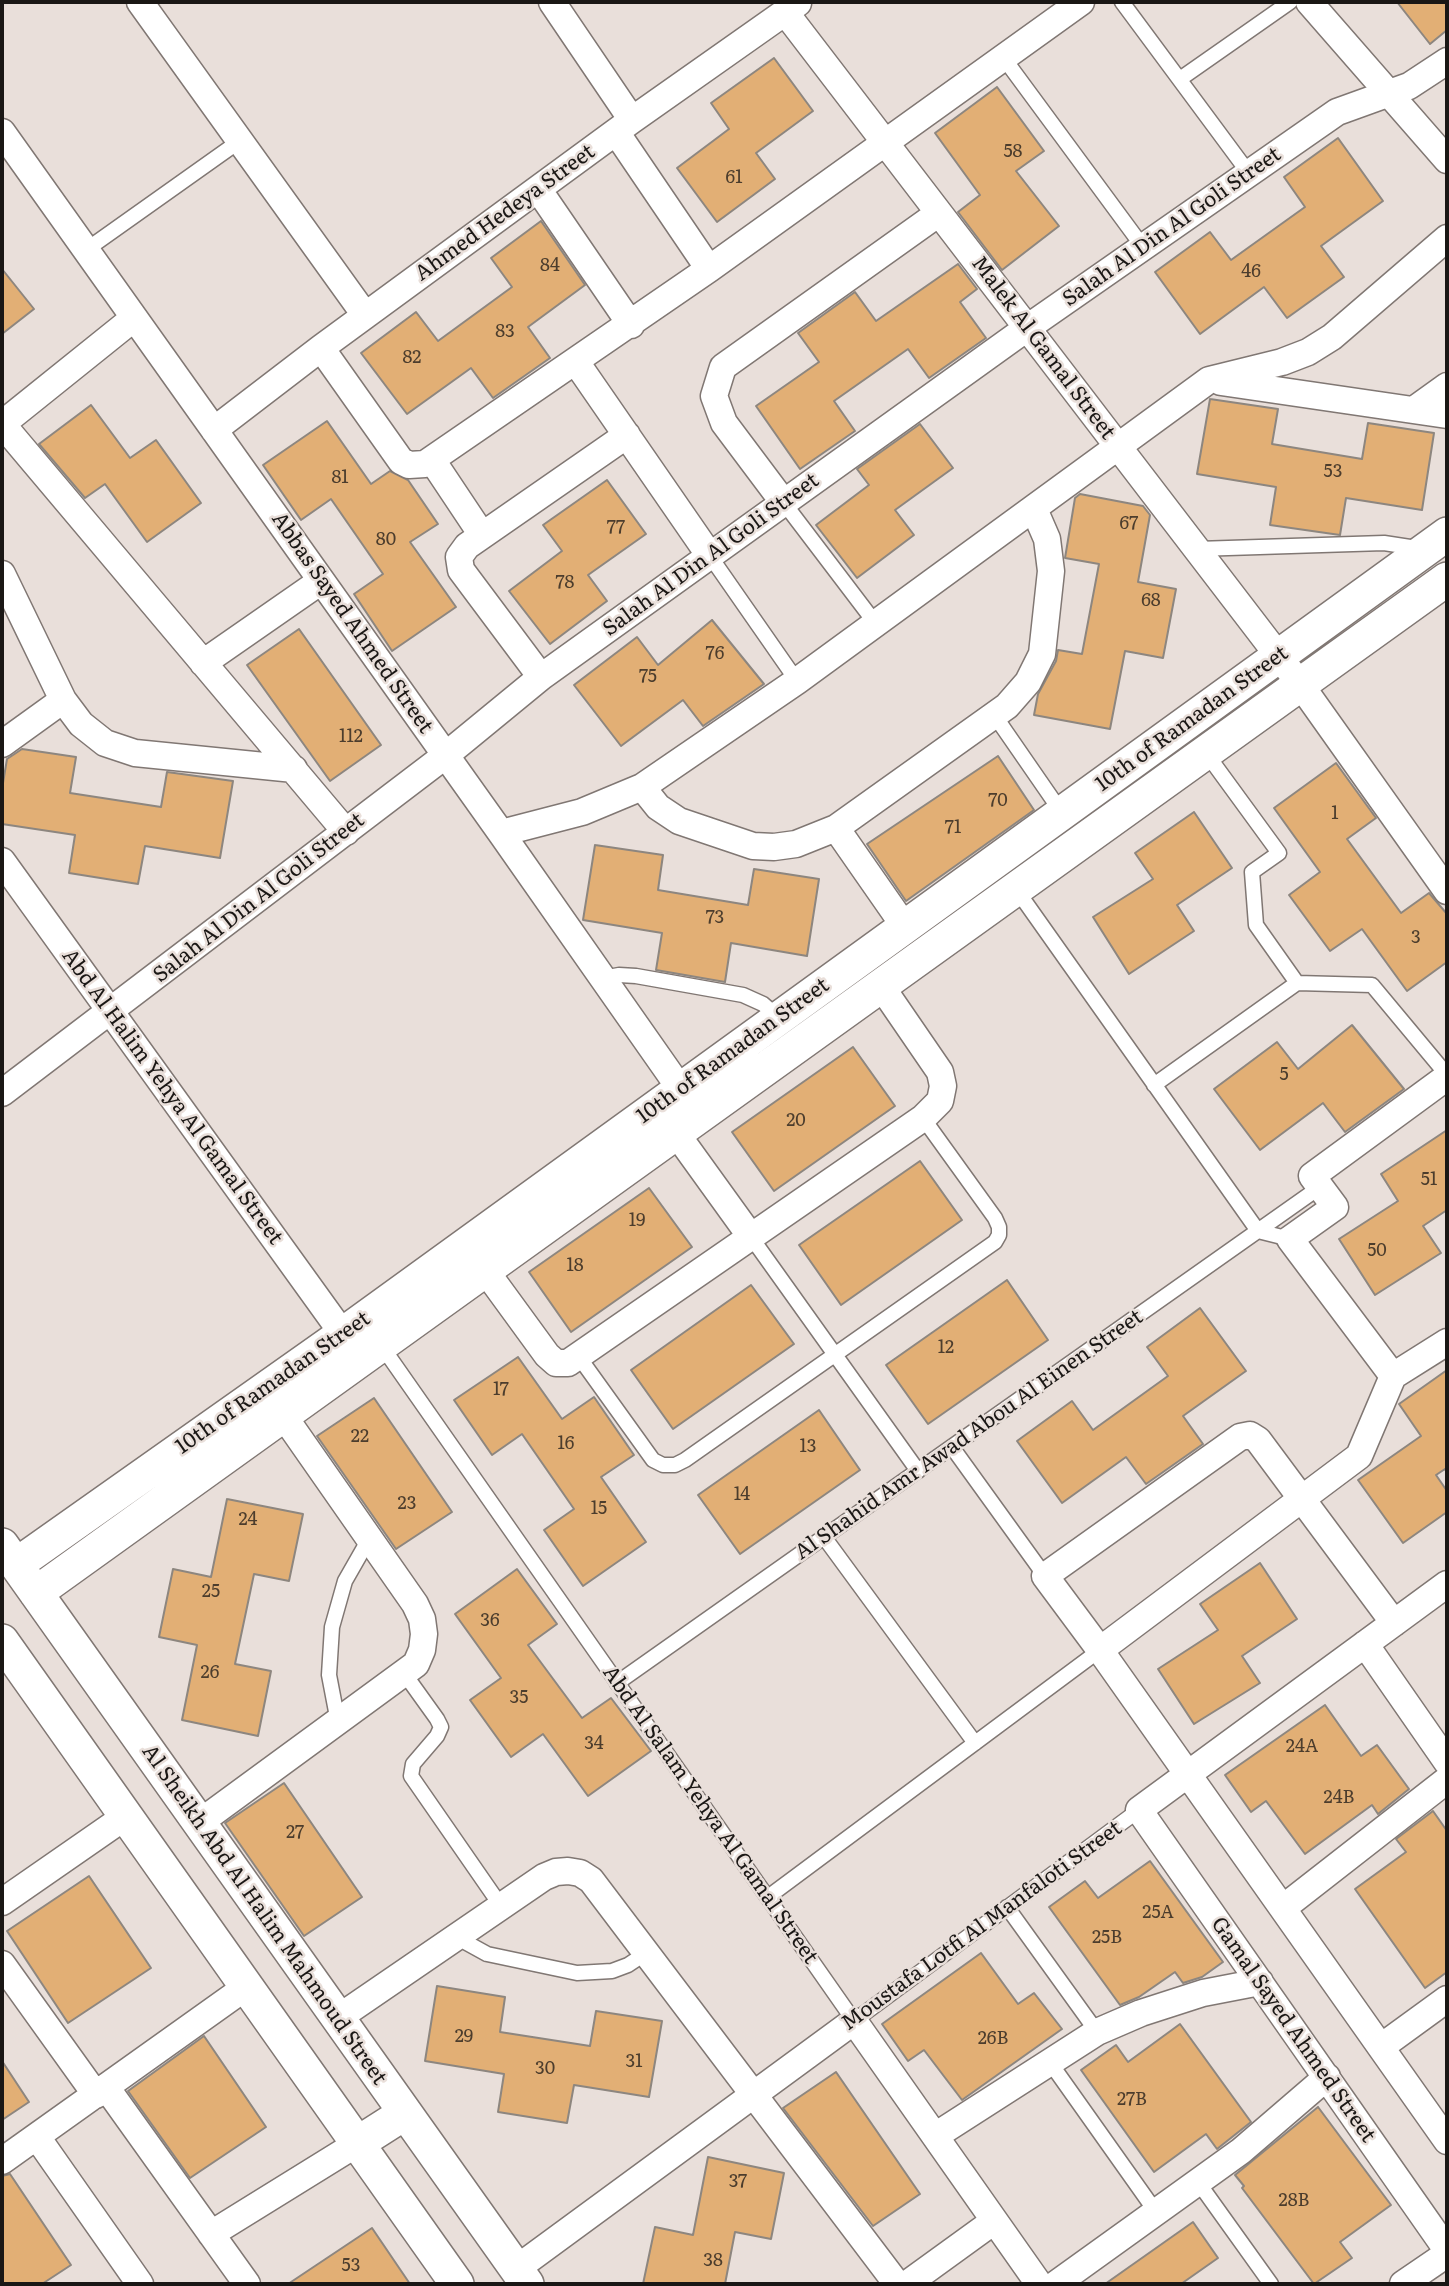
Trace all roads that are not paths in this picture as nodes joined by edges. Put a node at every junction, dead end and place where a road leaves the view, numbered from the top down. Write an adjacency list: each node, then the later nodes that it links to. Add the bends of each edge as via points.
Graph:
1 (140, 2): 14 (street)
2 (552, 2): 12 (street)
3 (1081, 2): 8 (street)
4 (1122, 2): 10 (lane)
5 (1290, 2): 10 (lane)
6 (1309, 2): 11 (street)
7 (792, 7): 12 (street, Ahmed Hedeya Street); 15 (street, Malek Al Gamal Street)
8 (1003, 57): 15 (street); 21 (lane)
9 (1447, 61): 11 (street, Salah Al Din Al Goli Street)
10 (1180, 79): 17 (lane)
11 (1390, 94): 16 (street); 17 (street, Salah Al Din Al Goli Street, via 1337,112)
12 (624, 126): 18 (street, Ahmed Hedeya Street); 23 (street)
13 (2, 132): 22 (street, Abbas Sayed Ahmed Street)
14 (241, 140): 22 (lane); 24 (street)
15 (885, 143): 19 (street, Malek Al Gamal Street); 23 (street)
16 (1447, 160)
17 (1248, 172): 21 (street, Salah Al Din Al Goli Street)
18 (538, 189): 24 (street, Ahmed Hedeya Street); 26 (street)
19 (939, 213): 27 (street, Malek Al Gamal Street); 39 (street, via 723,367 714,396 724,424)
20 (1447, 238): 30 (street, via 1332,337 1308,352)
21 (1143, 247): 27 (street, Salah Al Din Al Goli Street)
22 (86, 250): 25 (street, Abbas Sayed Ahmed Street)
23 (709, 269): 26 (street)
24 (366, 315): 28 (street, Ahmed Hedeya Street)
25 (134, 318): 34 (street); 35 (street, Abbas Sayed Ahmed Street)
26 (631, 325): 29 (street)
27 (1027, 328): 37 (street, Malek Al Gamal Street); 39 (street, Salah Al Din Al Goli Street)
28 (321, 348): 35 (street, Ahmed Hedeya Street); 38 (street, via 401,461 417,466)
29 (576, 362): 36 (street); 38 (street)
30 (1209, 380): 32 (street); 37 (street)
31 (1447, 386): 32 (street)
32 (1415, 409): 33 (street)
33 (1447, 415)
34 (2, 424): 50 (street)
35 (214, 430): 47 (street, Abbas Sayed Ahmed Street)
36 (627, 435): 41 (street); 44 (street)
37 (1118, 447): 40 (street); 43 (street, Malek Al Gamal Street)
38 (432, 460): 41 (street)
39 (784, 503): 44 (street, Salah Al Din Al Goli Street); 48 (lane)
40 (1034, 509): 48 (street); 55 (street, via 1047,539 1051,572 1042,654 1028,682)
41 (482, 535): 51 (street, via 461,551 461,570)
42 (1434, 543): 43 (lane); 49 (street, 10th of Ramadan Street)
43 (1197, 549): 49 (street, Malek Al Gamal Street)
44 (710, 555): 51 (street, Salah Al Din Al Goli Street); 52 (lane)
45 (2, 574): 54 (street)
46 (1447, 579): 53 (street, 10th of Ramadan Street)
47 (321, 581): 50 (street); 58 (street, Abbas Sayed Ahmed Street)
48 (876, 624): 52 (street)
49 (1278, 656): 53 (street, Malek Al Gamal Street); 61 (street, 10th of Ramadan Street)
50 (203, 663): 59 (street)
51 (541, 677): 58 (street, Salah Al Din Al Goli Street)
52 (797, 681): 60 (street)
53 (1300, 684): 57 (street, 10th of Ramadan Street); 67 (street, Malek Al Gamal Street)
54 (63, 700): 56 (street); 59 (street, via 81,724 105,743 135,753)
55 (995, 716): 61 (lane); 62 (street)
56 (2, 744)
57 (1206, 753): 66 (street, 10th of Ramadan Street); 70 (lane, via 1279,853 1252,872 1256,925)
58 (446, 755): 63 (street, Salah Al Din Al Goli Street); 64 (street, Abbas Sayed Ahmed Street)
59 (293, 769): 63 (street)
60 (642, 787): 62 (street, via 658,807 679,821 753,846 796,844); 64 (street, via 582,812)
61 (1062, 813): 68 (street, 10th of Ramadan Street)
62 (836, 828): 68 (street)
63 (346, 832): 72 (street, Salah Al Din Al Goli Street)
64 (501, 833): 69 (street, Abbas Sayed Ahmed Street)
65 (2, 860): 72 (street, Abd Al Halim Yehya Al Gamal Street)
66 (1016, 889): 71 (street, 10th of Ramadan Street); 75 (lane)
67 (1447, 891)
68 (905, 927): 73 (street, 10th of Ramadan Street)
69 (603, 978): 73 (lane, via 636,976 743,995); 76 (street, Abbas Sayed Ahmed Street)
70 (1297, 983): 74 (lane, via 1372,985); 75 (lane)
71 (881, 986): 78 (street, via 940,1072 940,1101); 79 (street, 10th of Ramadan Street)
72 (111, 1012): 77 (street, Salah Al Din Al Goli Street); 85 (street, Abd Al Halim Yehya Al Gamal Street)
73 (779, 1018): 76 (street, 10th of Ramadan Street)
74 (1447, 1076): 80 (street, via 1312,1176)
75 (1154, 1085): 81 (lane)
76 (681, 1089): 79 (street, Abbas Sayed Ahmed Street); 85 (street, 10th of Ramadan Street)
77 (2, 1093)
78 (923, 1118): 82 (street); 88 (lane, via 995,1219 999,1235)
79 (688, 1125): 82 (street, Abbas Sayed Ahmed Street); 84 (street, 10th of Ramadan Street)
80 (1320, 1187): 81 (lane, Al Shahid Amr Awad Abou Al Einen Street); 83 (street, via 1335,1207)
81 (1258, 1231): 83 (lane); 92 (lane, Al Shahid Amr Awad Abou Al Einen Street)
82 (751, 1237): 88 (lane); 89 (street)
83 (1290, 1239): 90 (street)
84 (485, 1270): 87 (street, 10th of Ramadan Street); 89 (street, via 547,1355 556,1363)
85 (343, 1334): 97 (street, 10th of Ramadan Street)
86 (1447, 1342): 90 (street)
87 (381, 1345): 91 (street, 10th of Ramadan Street); 106 (lane, Abd Al Salam Yehya Al Gamal Street)
88 (835, 1354): 89 (lane, via 675,1465 653,1460); 93 (lane)
89 (579, 1357)
90 (1393, 1377): 94 (street, via 1359,1456)
91 (283, 1415): 96 (street); 100 (street, 10th of Ramadan Street)
92 (952, 1447): 93 (lane, Al Shahid Amr Awad Abou Al Einen Street); 98 (lane)
93 (918, 1471): 95 (lane, Al Shahid Amr Awad Abou Al Einen Street)
94 (1302, 1499): 98 (street, via 1258,1440 1250,1435 1240,1437); 101 (street); 104 (street)
95 (824, 1537): 106 (lane, Al Shahid Amr Awad Abou Al Einen Street); 108 (lane)
96 (369, 1539): 105 (street, via 422,1619 422,1650 416,1664); 107 (lane, via 345,1581 332,1627 329,1675)
97 (9, 1555): 100 (street, Al Sheikh Abd Al Halim Mahmoud Street)
98 (1045, 1576): 104 (street)
99 (1447, 1584): 101 (street, Moustafa Lotfi Al Manfaloti Street)
100 (36, 1593): 114 (street, Al Sheikh Abd Al Halim Mahmoud Street)
101 (1394, 1623): 103 (street, Moustafa Lotfi Al Manfaloti Street)
102 (2, 1641): 113 (street)
103 (1365, 1644): 109 (street); 110 (street, Moustafa Lotfi Al Manfaloti Street)
104 (1100, 1650): 108 (lane); 110 (street)
105 (404, 1673): 107 (street); 117 (lane, via 441,1727 413,1764 411,1776)
106 (617, 1683): 115 (lane, Abd Al Salam Yehya Al Gamal Street)
107 (338, 1722): 114 (street)
108 (975, 1743): 115 (lane)
109 (1447, 1762)
110 (1188, 1774): 112 (street, Moustafa Lotfi Al Manfaloti Street); 119 (street)
111 (1447, 1780): 119 (street)
112 (1139, 1810): 118 (lane, Moustafa Lotfi Al Manfaloti Street); 123 (street, Gamal Sayed Ahmed Street)
113 (126, 1816): 116 (street); 124 (street)
114 (199, 1823): 126 (street, Al Sheikh Abd Al Halim Mahmoud Street)
115 (768, 1897): 127 (lane, Abd Al Salam Yehya Al Gamal Street)
116 (2, 1902)
117 (501, 1906): 120 (street); 121 (street, via 544,1877 556,1872 580,1873 591,1880)
118 (1007, 1907): 127 (lane, Moustafa Lotfi Al Manfaloti Street); 128 (lane)
119 (1283, 1908): 129 (street)
120 (458, 1935): 121 (lane, via 487,1954 577,1973 612,1971); 126 (street)
121 (646, 1953): 133 (street)
122 (3, 1968): 132 (street)
123 (1260, 1982): 128 (street, via 1141,2012); 131 (street, Gamal Sayed Ahmed Street)
124 (246, 1987): 132 (street); 138 (street)
125 (1447, 1999): 129 (street)
126 (338, 2018): 134 (street, Al Sheikh Abd Al Halim Mahmoud Street)
127 (854, 2021): 133 (street, Moustafa Lotfi Al Manfaloti Street); 135 (street, Abd Al Salam Yehya Al Gamal Street)
128 (1097, 2032): 130 (street)
129 (1381, 2047): 137 (street)
130 (1049, 2061): 135 (street); 141 (lane)
131 (1327, 2077): 140 (street); 144 (street, Gamal Sayed Ahmed Street)
132 (101, 2091): 136 (street); 143 (street)
133 (753, 2094): 145 (street, Moustafa Lotfi Al Manfaloti Street); 149 (street)
134 (405, 2113): 138 (street); 145 (street, Al Sheikh Abd Al Halim Mahmoud Street)
135 (935, 2136): 142 (street, Abd Al Salam Yehya Al Gamal Street)
136 (37, 2137): 139 (street); 146 (street)
137 (1447, 2141)
138 (358, 2143): 143 (street); 148 (street)
139 (2, 2161)
140 (1198, 2182): 141 (street); 153 (lane)
141 (1156, 2212): 152 (street)
142 (994, 2221): 150 (street); 151 (street, Abd Al Salam Yehya Al Gamal Street)
143 (211, 2234): 147 (street)
144 (1447, 2252): 154 (street)
145 (521, 2276)
146 (140, 2284)
147 (247, 2284)
148 (457, 2284)
149 (897, 2284)
150 (908, 2284)
151 (1039, 2284)
152 (1056, 2284)
153 (1271, 2284)
154 (1403, 2284)

